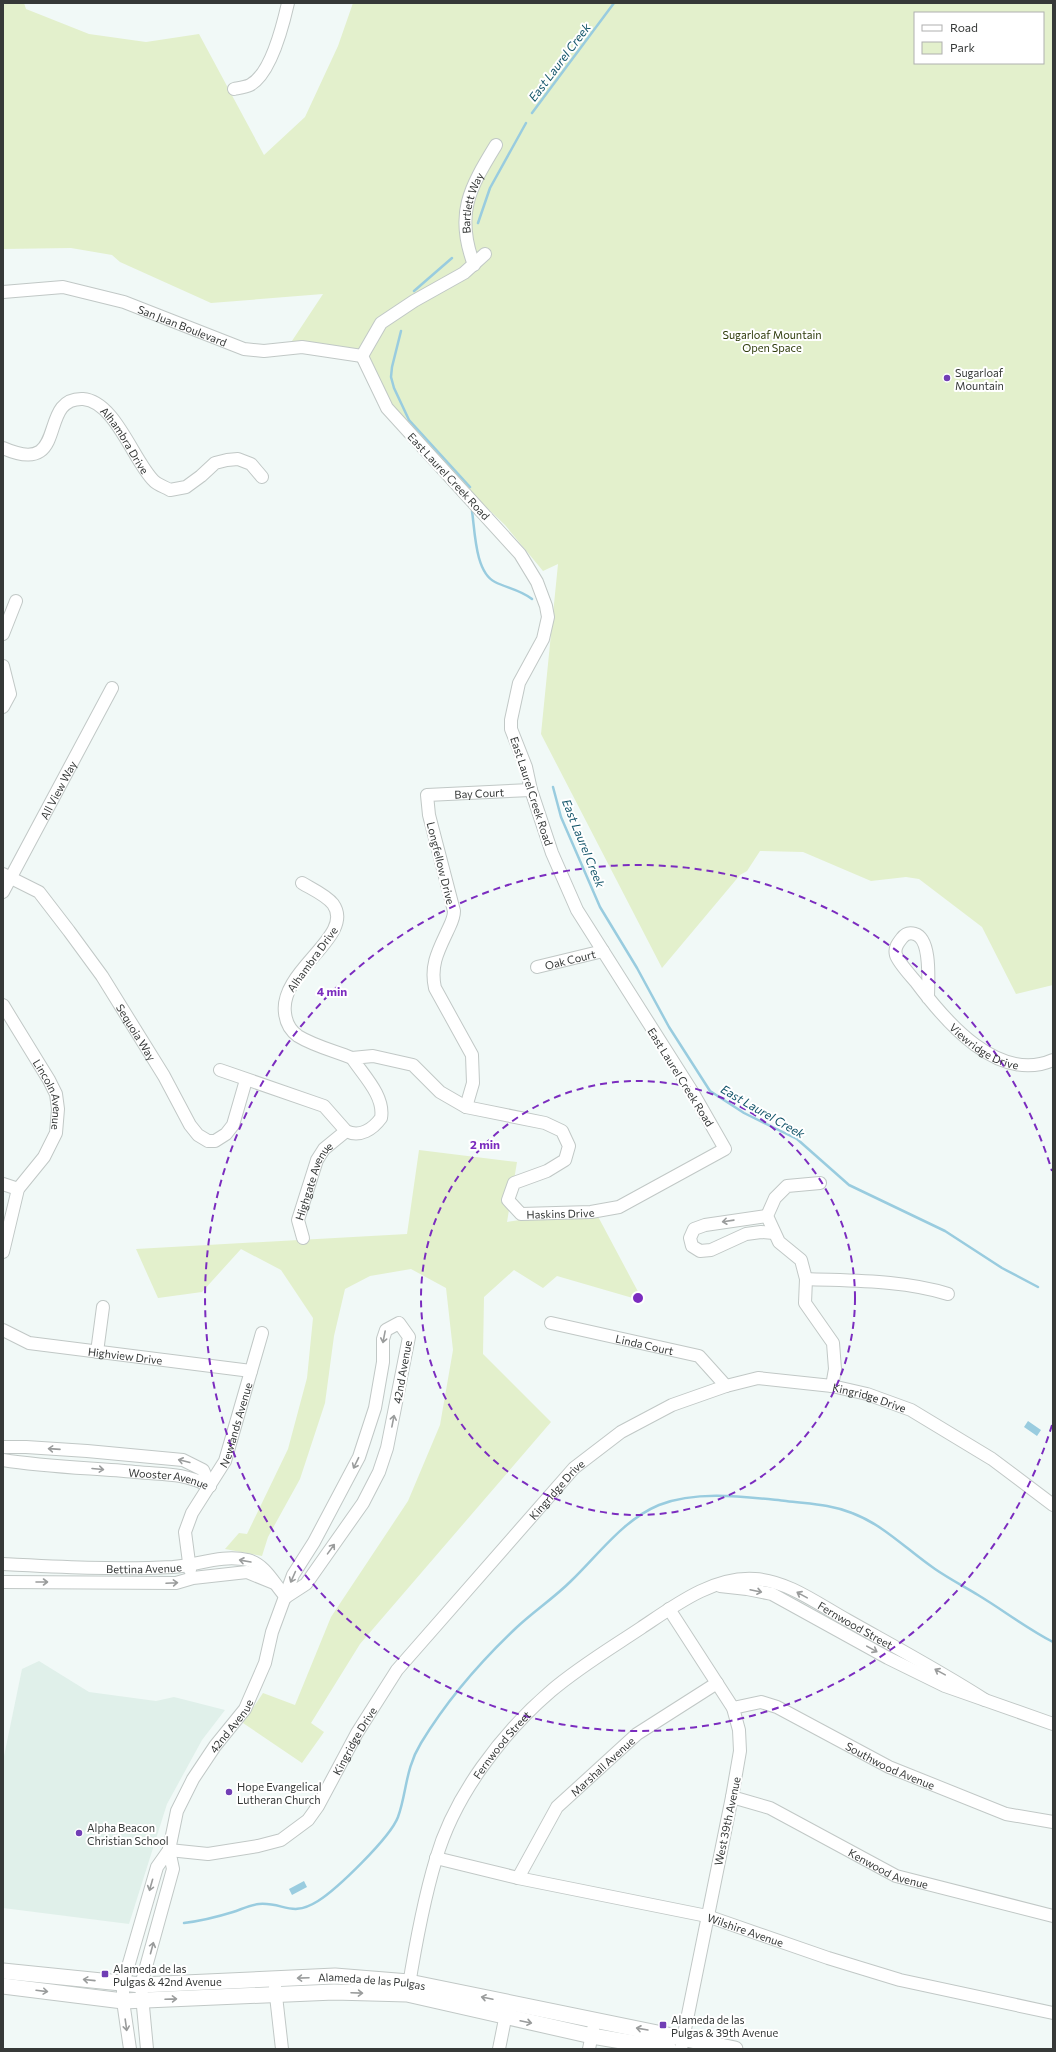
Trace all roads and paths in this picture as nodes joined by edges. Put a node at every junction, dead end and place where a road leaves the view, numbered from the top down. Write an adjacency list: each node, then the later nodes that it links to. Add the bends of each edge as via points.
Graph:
1 (288, 3): 2 (street, via 282,28 263,72 250,85)
2 (234, 89)
3 (496, 145): 5 (street, Bartlett Way, via 468,197 465,220 469,251)
4 (484, 254): 5 (street)
5 (474, 265): 7 (street, via 381,323)
6 (3, 292): 7 (street, San Juan Boulevard, via 63,287 124,302 244,349 264,351 302,346)
7 (362, 356): 15 (street, East Laurel Creek Road, via 387,408 520,554 537,582 546,606 547,627 519,683 511,720 511,729 526,767)
8 (3, 448): 9 (street, Alhambra Drive, via 26,456 39,452 47,444 61,408 70,400 85,399 100,406 110,415 154,481 170,490 186,487 214,463 227,460 238,459 251,464)
9 (262, 477)
10 (16, 601): 11 (street)
11 (3, 634)
12 (3, 666): 14 (street, via 10,694)
13 (112, 688): 17 (street, All View Way)
14 (3, 707)
15 (530, 790): 16 (street, Bay Court); 20 (street, East Laurel Creek Road, via 552,853 576,910)
16 (427, 795): 28 (street, Longfellow Drive, via 429,815 454,911 434,963 432,977 435,988 472,1055 473,1082)
17 (7, 876): 19 (street, All View Way); 27 (street, Sequoia Way, via 39,892 102,976 198,1135 208,1141 215,1141 226,1134 233,1125)
18 (302, 883): 24 (street, Alhambra Drive, via 333,904 337,923 335,930 290,985 284,1000 285,1016 288,1025 299,1036)
19 (3, 892)
20 (603, 951): 21 (street, Oak Court); 30 (street, East Laurel Creek Road)
21 (537, 967)
22 (928, 998): 22 (street, Viewridge Drive, via 896,955 896,945 904,935 920,935 924,941 927,953); 25 (street, Viewridge Drive, via 957,1031 982,1052 1028,1066)
23 (3, 1004): 33 (street, Lincoln Avenue, via 49,1080 56,1094 58,1109 56,1132 44,1157)
24 (352, 1058): 28 (street, Haskins Drive, via 373,1056 413,1065 440,1092); 29 (street, via 377,1095 382,1112 370,1130 360,1134)
25 (1053, 1060)
26 (220, 1070): 27 (street)
27 (246, 1080): 29 (street, via 324,1106)
28 (466, 1107): 30 (street, Haskins Drive, via 545,1123 562,1131 569,1146 565,1160 546,1171 514,1183 508,1200 521,1214 591,1212 619,1207)
29 (346, 1131): 36 (street, Highgate Avenue, via 327,1146 317,1160 298,1220)
30 (725, 1149)
31 (820, 1183): 34 (street, via 787,1186 775,1198)
32 (3, 1184): 33 (street)
33 (18, 1189): 37 (street, Lincoln Avenue)
34 (767, 1216): 35 (street); 35 (street, one-way to 35, via 705,1225 694,1229 690,1238 692,1246 700,1251 711,1250 746,1234)
35 (774, 1233): 38 (street, via 779,1242 801,1260)
36 (303, 1238)
37 (3, 1252)
38 (806, 1279): 39 (street, via 882,1283 928,1288); 47 (street, via 805,1303 833,1343 835,1369)
39 (948, 1294)
40 (103, 1307): 44 (street)
41 (551, 1323): 46 (street, Linda Court, via 699,1356)
42 (3, 1330): 44 (street, Highview Drive, via 29,1343)
43 (262, 1332): 45 (street, Newlands Avenue)
44 (97, 1352): 45 (street, Highview Drive)
45 (251, 1371): 50 (street, Newlands Avenue, via 225,1461)
46 (726, 1386): 47 (street, Kingridge Drive, via 758,1378); 64 (street, Kingridge Drive, via 672,1405 621,1432 574,1468 397,1670 357,1733 308,1820 281,1840 258,1846 208,1854)
47 (832, 1386): 51 (street, Kingridge Drive, via 867,1394 911,1410 992,1459)
48 (3, 1447): 50 (street, Wooster Avenue, one-way to 48, via 203,1470 183,1460 87,1451)
49 (3, 1460): 50 (street, Wooster Avenue, one-way to 50, via 177,1474 194,1478)
50 (210, 1486): 52 (street, Newlands Avenue, via 192,1513 185,1532)
51 (1053, 1506)
52 (188, 1563): 53 (street, Bettina Avenue, via 175,1567 137,1568); 54 (street, Newlands Avenue); 56 (street, Bettina Avenue, one-way to 52, via 266,1570 248,1560 212,1559)
53 (3, 1564)
54 (193, 1578): 55 (street, Bettina Avenue, one-way to 54, via 176,1583); 56 (street, Bettina Avenue, via 247,1572)
55 (3, 1582)
56 (274, 1583): 57 (street, Bettina Avenue)
57 (286, 1597): 57 (street, 42nd Avenue, one-way to 57, via 306,1584 363,1503 379,1472 387,1448 409,1337 399,1323 386,1330 375,1408 359,1457 314,1542 293,1575); 64 (street, 42nd Avenue, via 254,1691 245,1709 215,1746 193,1779 177,1811)
58 (669, 1609): 59 (street, West 39th Avenue); 61 (street, Fernwood Street, via 694,1594 718,1585 772,1594 888,1658 945,1686); 65 (street, Fernwood Street, via 574,1673 552,1690 514,1727 494,1751 461,1801)
59 (717, 1683): 60 (street, West 39th Avenue); 66 (street, Marshall Avenue, via 637,1734 557,1807)
60 (732, 1708): 62 (street, West 39th Avenue, via 740,1751); 63 (street, Southwood Avenue, via 761,1702 777,1707 889,1766 1006,1814)
61 (1053, 1724)
62 (732, 1797): 67 (street, West 39th Avenue); 68 (street, Kenwood Avenue, via 770,1808 896,1876)
63 (1053, 1822)
64 (169, 1850): 71 (street, 42nd Avenue, one-way to 71, via 156,1866); 72 (street, 42nd Avenue, one-way to 64, via 174,1869)
65 (436, 1858): 66 (street, Wilshire Avenue); 74 (street, Fernwood Street)
66 (518, 1878): 67 (street, Wilshire Avenue)
67 (708, 1916): 79 (street, Wilshire Avenue, via 900,1980); 82 (street, West 39th Avenue)
68 (1053, 1916)
69 (3, 1971): 71 (main road, Alameda de las Pulgas, one-way to 69)
70 (275, 1979): 72 (main road, Alameda de las Pulgas); 74 (main road, Alameda de las Pulgas, one-way to 70, via 335,1976); 75 (street)
71 (123, 1984): 72 (main road, Alameda de las Pulgas); 76 (street, 42nd Avenue)
72 (141, 1985): 77 (street, 42nd Avenue)
73 (3, 1986): 76 (main road, Alameda de las Pulgas, one-way to 76)
74 (408, 1988): 75 (main road, Alameda de las Pulgas, one-way to 74); 78 (main road, Alameda de las Pulgas)
75 (275, 1995): 77 (main road, Alameda de las Pulgas, one-way to 75); 85 (street)
76 (123, 2001): 77 (main road, Alameda de las Pulgas); 83 (street, 42nd Avenue, one-way to 83)
77 (141, 2001): 84 (street, 42nd Avenue)
78 (507, 2010): 80 (main road, Alameda de las Pulgas); 81 (main road, Alameda de las Pulgas, one-way to 81); 86 (street)
79 (1053, 2013)
80 (595, 2021): 81 (street); 82 (main road, Alameda de las Pulgas, one-way to 80)
81 (591, 2042): 87 (main road, Alameda de las Pulgas)
82 (682, 2043): 88 (main road, Alameda de las Pulgas)
83 (130, 2049)
84 (147, 2049)
85 (282, 2049)
86 (499, 2049)
87 (669, 2049)
88 (734, 2049)

